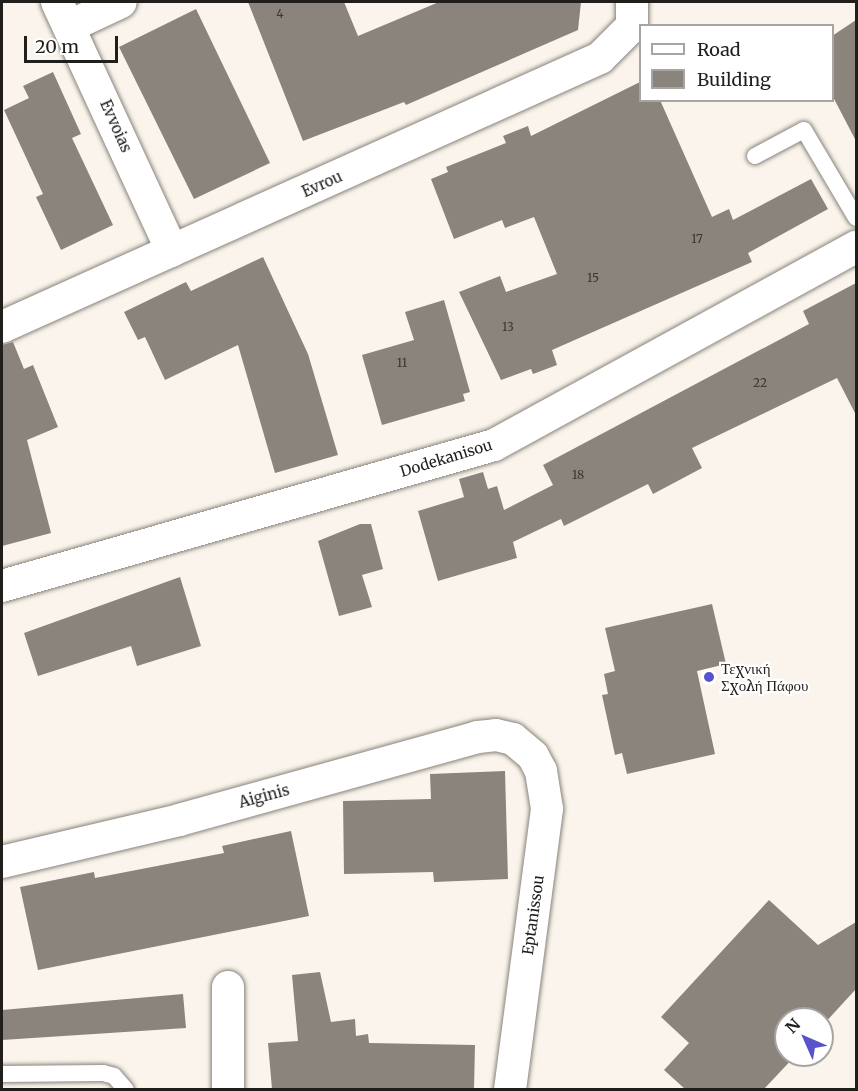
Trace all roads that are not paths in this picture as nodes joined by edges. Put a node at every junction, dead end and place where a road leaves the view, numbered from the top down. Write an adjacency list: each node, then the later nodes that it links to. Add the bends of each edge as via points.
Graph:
1 (121, 2): 2 (street)
2 (64, 14): 7 (street, Evvoias)
3 (632, 14): 7 (street, Evrou, via 600,58)
4 (754, 156): 5 (lane, via 804,130)
5 (856, 218)
6 (856, 247): 9 (street, Dodekanisou, via 494,445)
7 (172, 251): 8 (street, Evrou)
8 (2, 327)
9 (2, 586)
10 (524, 747): 11 (street, Aiginis, via 496,735 478,737 179,820); 16 (street, Eptanissou, via 541,771 547,809)
11 (2, 862)
12 (228, 987): 15 (street)
13 (2, 1074): 14 (lane, via 104,1073 114,1076)
14 (126, 1089)
15 (228, 1089)
16 (510, 1089)

